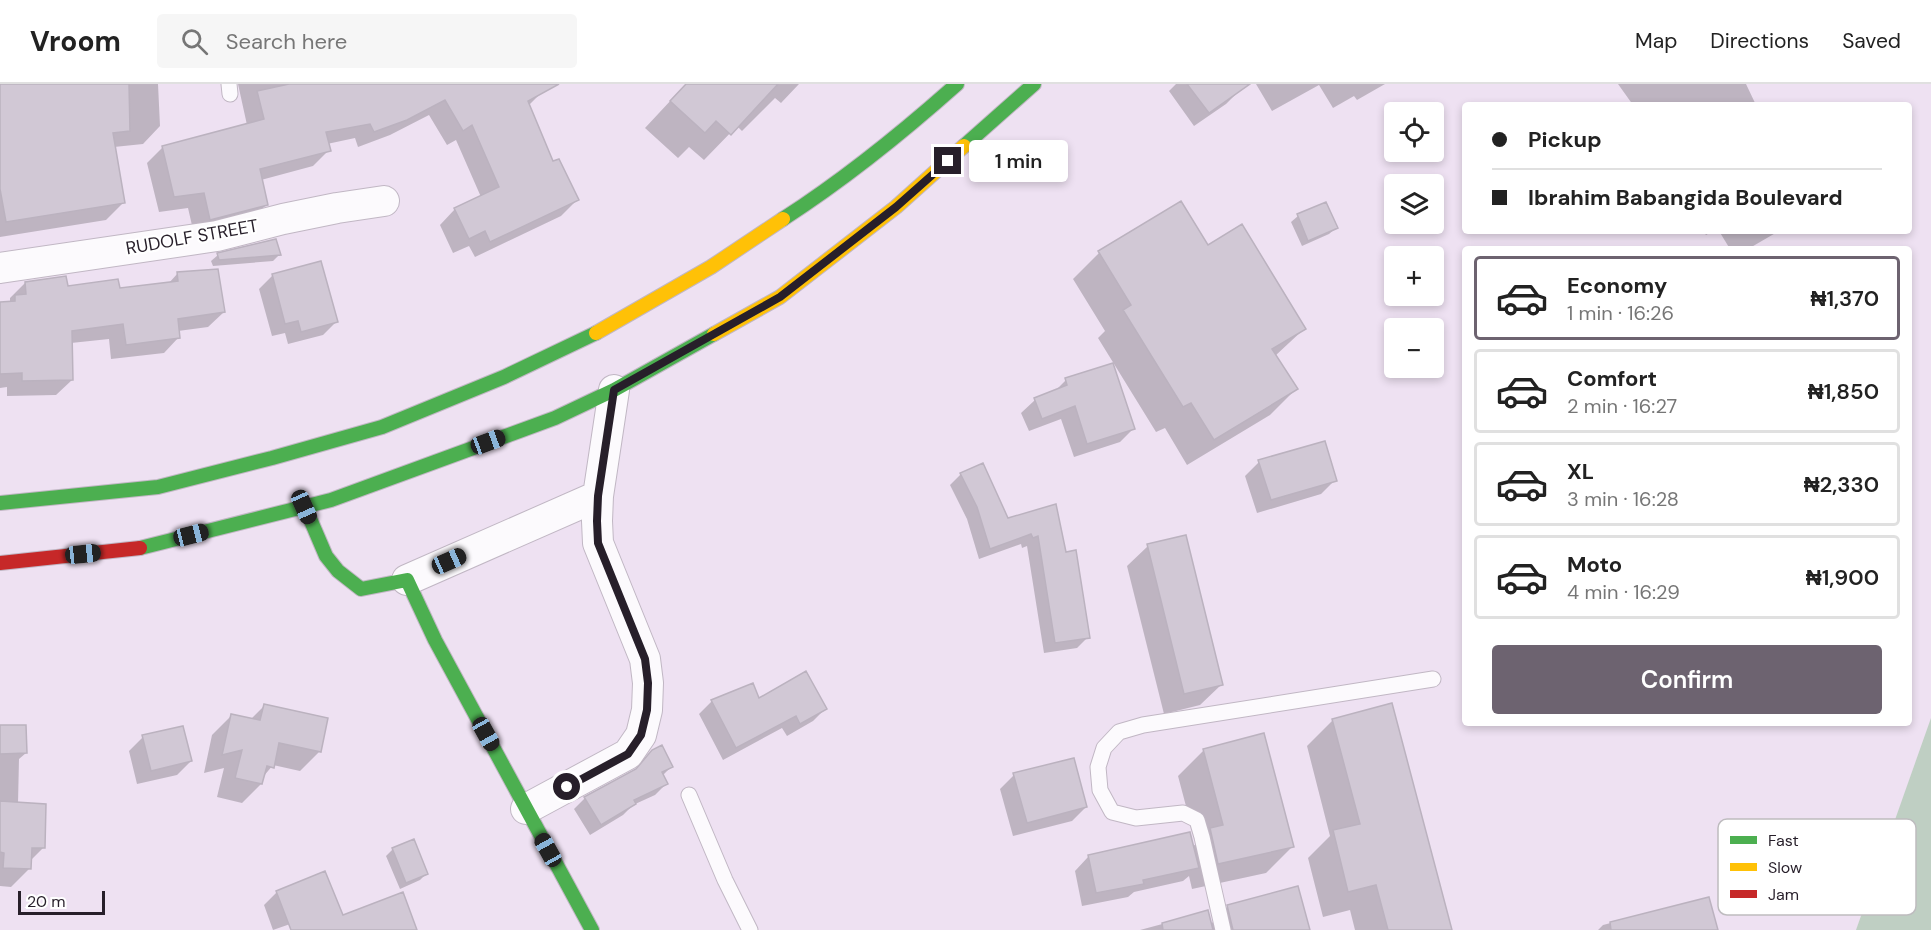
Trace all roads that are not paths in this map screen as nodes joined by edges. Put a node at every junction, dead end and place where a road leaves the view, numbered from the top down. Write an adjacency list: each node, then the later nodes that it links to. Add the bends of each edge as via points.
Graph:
1 (957, 84): 7 (street, via 903,132 808,203 711,267 608,327 504,377 382,427 158,487)
2 (1034, 84): 5 (street, via 896,207 780,297)
3 (384, 201): 4 (street, RUDOLF STREET, via 293,217 217,236)
4 (0, 268)
5 (614, 390): 6 (street); 8 (street, via 555,418)
6 (598, 496): 10 (street); 13 (street, via 598,543 645,659 647,710 641,735 628,754)
7 (0, 503)
8 (304, 507): 9 (street, via 146,547); 10 (street, via 326,556 361,589)
9 (0, 563)
10 (407, 580): 13 (street)
11 (1433, 679): 16 (lane, via 1143,725 1119,732 1104,748 1098,767 1100,790 1112,812 1136,818 1183,813 1197,820)
12 (689, 795): 15 (lane, via 724,880)
13 (526, 809): 14 (street)
14 (592, 930)
15 (750, 930)
16 (1223, 930)

